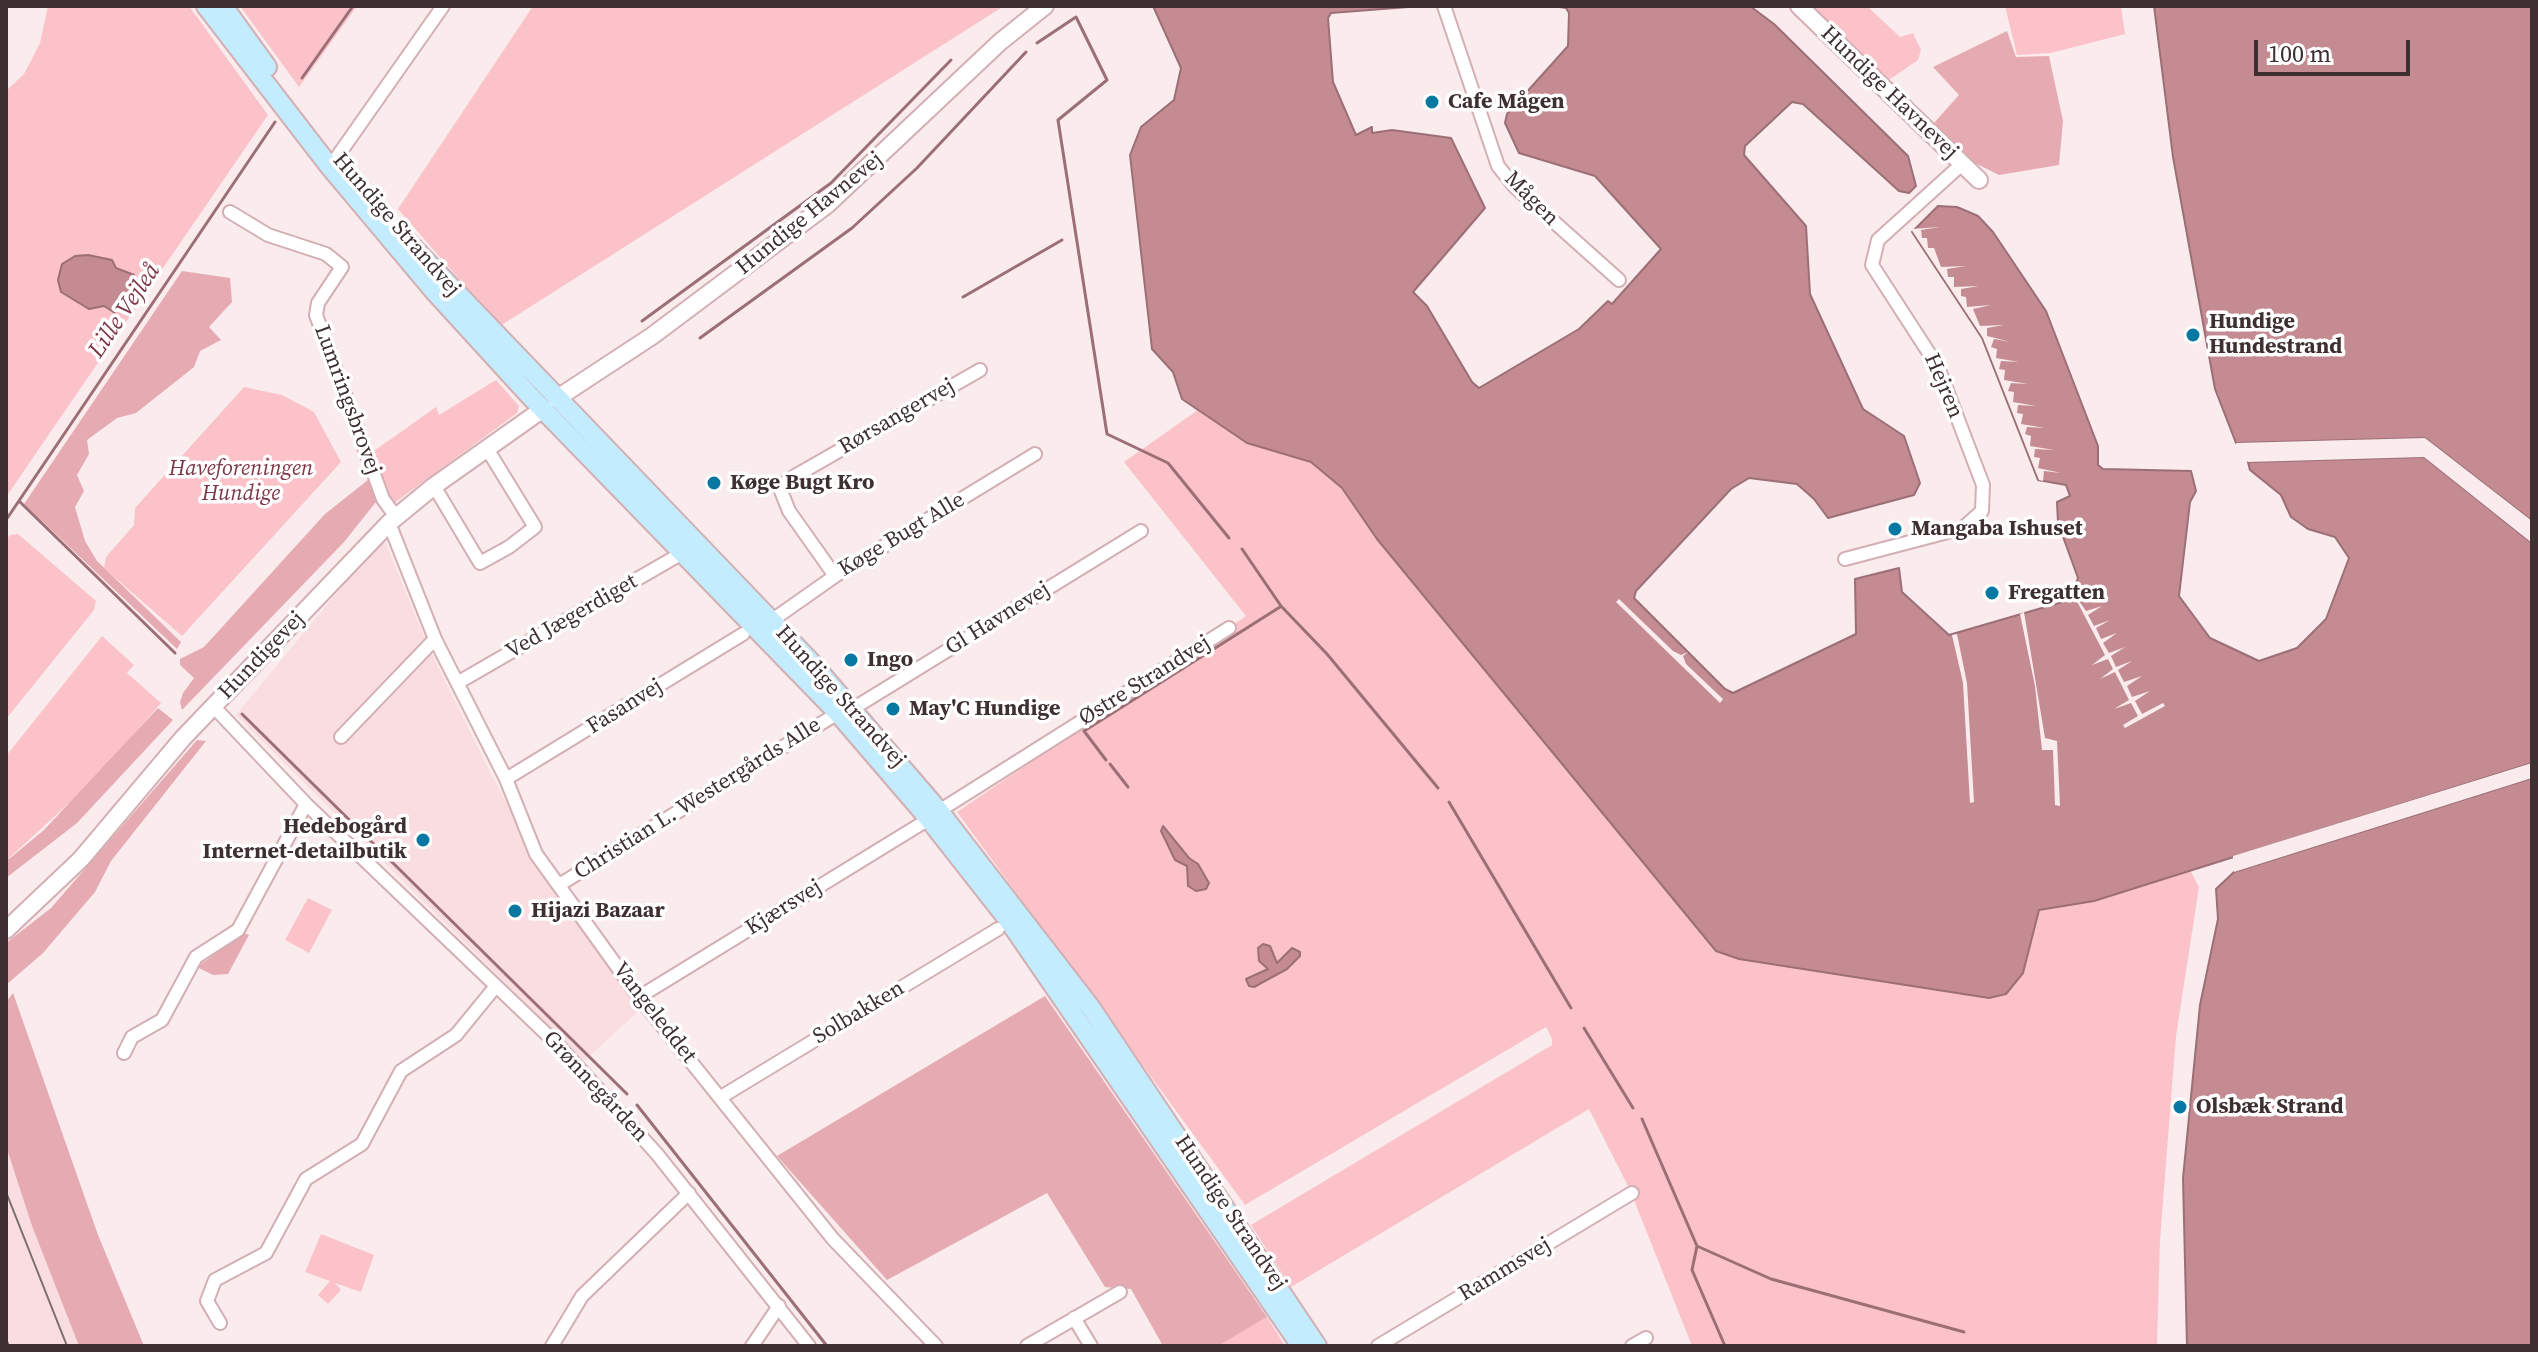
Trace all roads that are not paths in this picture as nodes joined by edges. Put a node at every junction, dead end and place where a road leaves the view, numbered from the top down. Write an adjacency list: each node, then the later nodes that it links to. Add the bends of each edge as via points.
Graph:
1 (206, 6): 7 (main road)
2 (223, 6): 7 (main road)
3 (443, 6): 8 (street)
4 (1045, 6): 14 (street, Hundige Havnevej, via 828,204 652,336)
5 (1444, 6): 12 (street, Mågen, via 1498,166)
6 (1799, 6): 9 (street, Hundige Havnevej)
7 (290, 107): 8 (main road, Hundige Strandvej)
8 (334, 163): 14 (main road, Hundige Strandvej, via 434,291)
9 (1962, 164): 10 (street, Hundige Havnevej); 21 (street, Hejren, via 1878,240 1872,265 1938,367 1983,485 1982,511 1963,528)
10 (1979, 180)
11 (230, 212): 18 (street, Lumringsbrovej, via 268,235 326,254 342,267 316,315)
12 (1619, 280)
13 (980, 370): 22 (street, Rørsangervej, via 788,480 781,491 789,511)
14 (550, 404): 15 (street, Hundigevej); 20 (main road, Hundige Strandvej); 23 (main road, Hundige Strandvej)
15 (486, 447): 17 (street, Hundigevej); 17 (street, via 535,527 509,547 480,563)
16 (1035, 454): 22 (street, Køge Bugt Alle)
17 (434, 486): 18 (street, Hundigevej)
18 (393, 520): 26 (street, Vangeleddet); 28 (street, Hundigevej)
19 (1141, 531): 29 (street, Gl Havnevej)
20 (684, 552): 27 (street, Ved Jægerdiget); 29 (main road, Hundige Strandvej)
21 (1845, 559)
22 (835, 576): 23 (street, Køge Bugt Alle)
23 (771, 621): 29 (main road, Hundige Strandvej)
24 (1229, 628): 33 (street, Østre Strandvej)
25 (743, 634): 31 (street, Fasanvej)
26 (435, 639): 27 (street, Vangeleddet); 30 (street)
27 (459, 682): 31 (street, Vangeleddet)
28 (213, 706): 32 (street, Grønnegården); 36 (street, Hundigevej, via 81,859)
29 (846, 710): 33 (main road, Hundige Strandvej); 34 (street, Christian L. Westergårds Alle)
30 (341, 737)
31 (506, 779): 34 (street, Vangeleddet, via 536,854)
32 (306, 804): 37 (street, Grønnegården); 39 (street, via 238,930 196,957 162,1020 132,1037)
33 (934, 815): 38 (street, Kjærsvej); 54 (main road, Hundige Strandvej); 55 (main road, Hundige Strandvej, via 1098,1018)
34 (559, 885): 38 (street, Vangeleddet)
35 (998, 929): 40 (street, Solbakken)
36 (6, 930)
37 (496, 986): 41 (street, Grønnegården, via 560,1047); 46 (street, via 456,1035 401,1071 362,1144 306,1179 266,1253 215,1280 207,1301)
38 (639, 997): 40 (street, Vangeleddet)
39 (124, 1053)
40 (721, 1097): 51 (street, Vangeleddet, via 833,1239)
41 (689, 1193): 44 (street, Grønnegården); 48 (street, via 582,1296)
42 (1632, 1193): 56 (street, Rammsvej)
43 (1120, 1292): 45 (street)
44 (779, 1306): 49 (street); 50 (street, Grønnegården)
45 (1074, 1318): 52 (street); 53 (street)
46 (220, 1323)
47 (1646, 1338): 57 (street)
48 (552, 1346)
49 (752, 1346)
50 (809, 1346)
51 (936, 1346)
52 (1027, 1346)
53 (1091, 1346)
54 (1301, 1346)
55 (1317, 1346)
56 (1378, 1346)
57 (1632, 1346)

